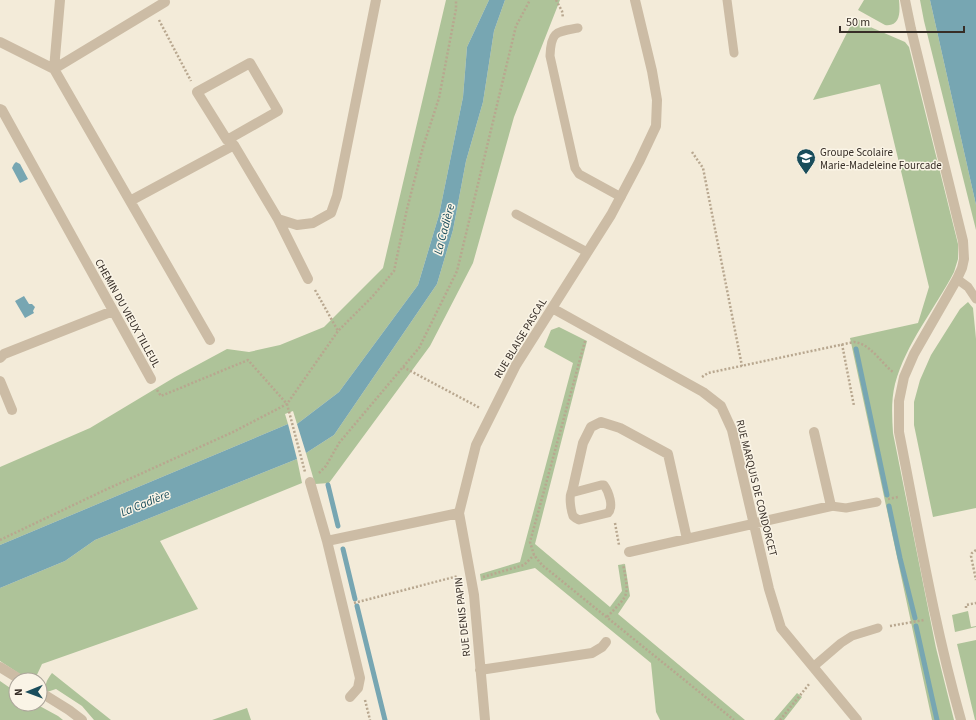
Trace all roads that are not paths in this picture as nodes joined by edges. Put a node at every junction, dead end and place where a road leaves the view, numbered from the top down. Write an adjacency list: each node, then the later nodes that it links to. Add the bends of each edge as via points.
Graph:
1 (60, 0): 10 (street)
2 (376, 0): 16 (street, via 337,196 330,213 313,223 297,225)
3 (635, 0): 13 (street, RUE BLAISE PASCAL, via 654,78 657,100 656,126)
4 (728, 0): 9 (lane)
5 (905, 0): 19 (street, via 963,241 964,259)
6 (165, 2): 10 (street)
7 (578, 28): 13 (lane, via 560,31 554,35 550,43 550,56 575,168 579,174)
8 (0, 42): 10 (street)
9 (734, 54)
10 (54, 69): 14 (street)
11 (0, 109): 22 (street, CHEMIN DU VIEUX TILLEUL)
12 (230, 143): 12 (street, via 197,92 250,62 278,111); 14 (street, via 186,171); 16 (street)
13 (621, 197): 17 (street, RUE BLAISE PASCAL)
14 (130, 201): 23 (street)
15 (516, 214): 17 (lane)
16 (278, 219): 18 (street)
17 (587, 252): 21 (street, RUE BLAISE PASCAL)
18 (308, 279)
19 (957, 279): 20 (lane, via 968,287); 49 (street, via 909,366 901,389 898,415 899,432 930,591)
20 (976, 299)
21 (552, 308): 33 (street, RUE BLAISE PASCAL, via 516,365 476,445); 34 (street, RUE MARQUIS DE CONDORCET, via 696,388 721,406 732,430)
22 (113, 311): 24 (street, via 4,354); 25 (street, CHEMIN DU VIEUX TILLEUL)
23 (210, 340)
24 (0, 358)
25 (151, 379)
26 (0, 381): 27 (street)
27 (12, 410)
28 (814, 432): 32 (street)
29 (310, 482): 36 (street)
30 (572, 492): 30 (lane, via 570,496 573,516 579,520 610,511 604,485); 35 (street, via 583,443 591,426 601,422 620,428 668,454)
31 (877, 502): 32 (lane, via 846,508)
32 (831, 506): 34 (street)
33 (459, 513): 36 (street); 41 (street, RUE DENIS PAPIN, via 474,594)
34 (754, 523): 35 (street); 42 (street, RUE MARQUIS DE CONDORCET, via 781,628)
35 (687, 539): 37 (street)
36 (327, 541): 45 (street, via 360,678 358,688)
37 (629, 552)
38 (878, 628): 42 (lane, via 852,636 841,643)
39 (606, 642): 41 (street, via 592,653)
40 (0, 666): 43 (street)
41 (480, 670): 47 (street, RUE DENIS PAPIN)
42 (816, 670): 48 (street, RUE MARQUIS DE CONDORCET)
43 (9, 672)
44 (48, 697): 46 (street)
45 (350, 697)
46 (82, 720)
47 (485, 720)
48 (857, 720)
49 (961, 720)

